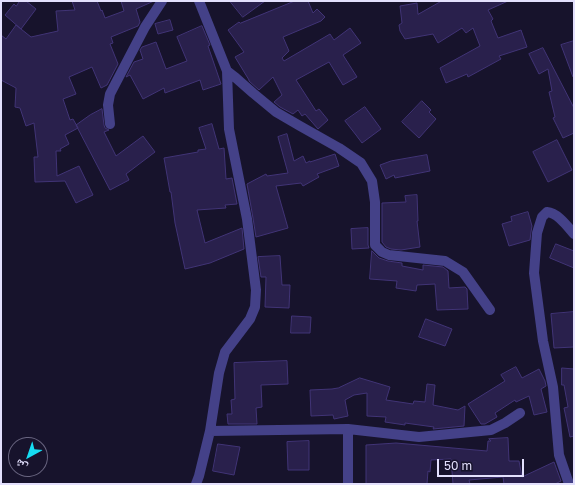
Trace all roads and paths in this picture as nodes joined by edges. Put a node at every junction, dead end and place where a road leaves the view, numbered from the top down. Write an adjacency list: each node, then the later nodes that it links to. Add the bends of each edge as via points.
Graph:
1 (162, 1): 4 (street, via 145,27 110,94)
2 (199, 1): 3 (street)
3 (226, 71): 6 (street, via 276,112 340,148 361,163 372,181 375,202 375,245 382,252 444,261 463,272); 9 (street, via 229,129 247,219 256,290 255,307 250,319 225,352)
4 (110, 124)
5 (574, 234): 12 (street, via 552,213 547,212 542,217 537,234 534,273 543,341 553,387 559,455)
6 (490, 310)
7 (520, 413): 8 (street, via 491,430 419,437)
8 (348, 429): 9 (street); 11 (street)
9 (210, 431): 10 (street)
10 (196, 484)
11 (348, 484)
12 (568, 484)

